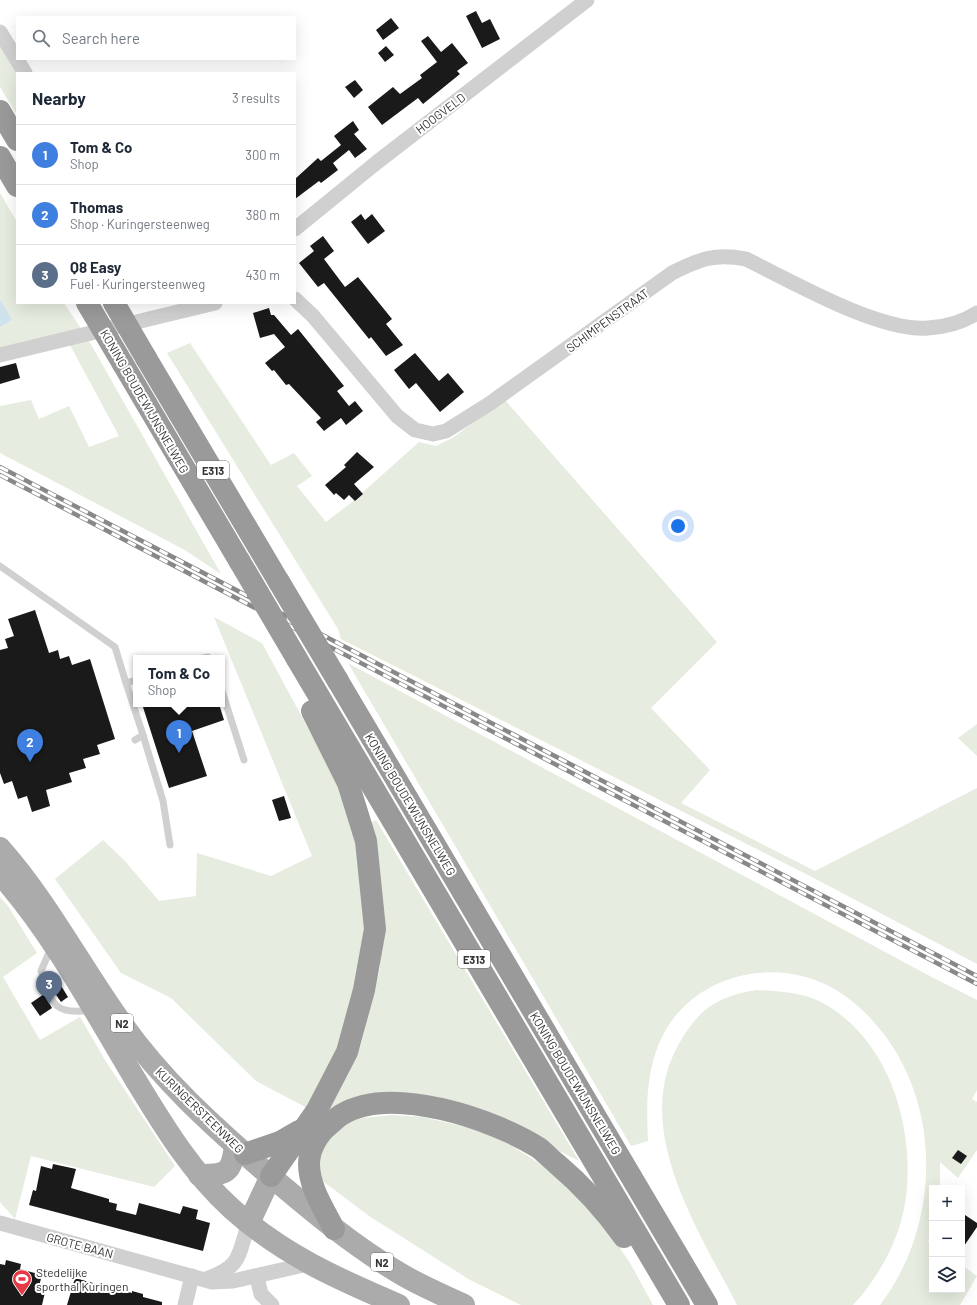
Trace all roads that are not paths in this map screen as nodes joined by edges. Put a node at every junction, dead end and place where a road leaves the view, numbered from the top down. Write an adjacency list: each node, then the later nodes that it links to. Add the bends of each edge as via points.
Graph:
1 (587, 0): 10 (street, HOOGVELD)
2 (0, 32): 3 (street)
3 (16, 58)
4 (17, 60): 5 (street)
5 (24, 72)
6 (0, 111): 7 (highway)
7 (16, 138)
8 (0, 157): 9 (highway)
9 (16, 184)
10 (296, 228)
11 (296, 300): 17 (street, SCHIMPENSTRAAT, via 313,316 397,416 415,430 433,434 446,431 489,404 672,273 711,256 746,259 845,307 889,323 927,328 951,325)
12 (88, 304): 20 (highway, KONING BOUDEWIJNSNELWEG / E313, bridge)
13 (115, 304): 50 (highway, KONING BOUDEWIJNSNELWEG / E313, bridge)
14 (209, 304): 15 (street)
15 (196, 306): 16 (street)
16 (169, 309): 18 (street)
17 (977, 313)
18 (0, 355)
19 (0, 566): 22 (lane, via 115,647)
20 (297, 659): 34 (highway, via 298,684 348,783 364,834 375,929 364,990 348,1052 317,1110); 41 (highway, KONING BOUDEWIJNSNELWEG / E313)
21 (133, 681): 22 (lane)
22 (126, 683): 24 (lane)
23 (225, 700): 28 (lane)
24 (133, 705)
25 (134, 707): 26 (lane)
26 (143, 736): 27 (lane); 29 (lane, via 163,801)
27 (135, 740)
28 (244, 760)
29 (170, 845)
30 (0, 848): 35 (main road, KURINGERSTEENWEG / N2, via 32,887 122,1025 154,1066)
31 (0, 874): 32 (main road, KURINGERSTEENWEG / N2)
32 (52, 945): 33 (main road, KURINGERSTEENWEG / N2); 33 (lane, via 41,971 51,998 63,1011)
33 (93, 1009): 36 (main road, KURINGERSTEENWEG / N2, via 166,1130)
34 (303, 1129): 35 (highway, via 280,1142); 37 (highway)
35 (240, 1150): 36 (main road, via 227,1172 219,1175); 37 (main road, KURINGERSTEENWEG / N2)
36 (199, 1175): 38 (main road, KURINGERSTEENWEG / N2, via 231,1209)
37 (271, 1176): 38 (main road); 40 (main road, KURINGERSTEENWEG / N2)
38 (249, 1223): 42 (main road, KURINGERSTEENWEG / N2); 44 (street, via 235,1263 228,1271)
39 (0, 1224): 44 (street, GROTE BAAN)
40 (334, 1229): 41 (highway, via 312,1183 309,1163 314,1144 323,1130 341,1115 361,1107 408,1104 440,1108 469,1116 539,1148 582,1185 629,1245); 48 (main road, KURINGERSTEENWEG / N2, via 402,1275)
41 (651, 1259): 49 (highway, KONING BOUDEWIJNSNELWEG / E313)
42 (308, 1264): 43 (street, GROTE BAAN); 47 (main road, KURINGERSTEENWEG / N2)
43 (257, 1277): 44 (street, GROTE BAAN, via 225,1283); 46 (street, via 261,1294)
44 (199, 1278): 45 (street)
45 (185, 1305)
46 (272, 1305)
47 (399, 1305)
48 (464, 1305)
49 (679, 1305)
50 (707, 1305)

